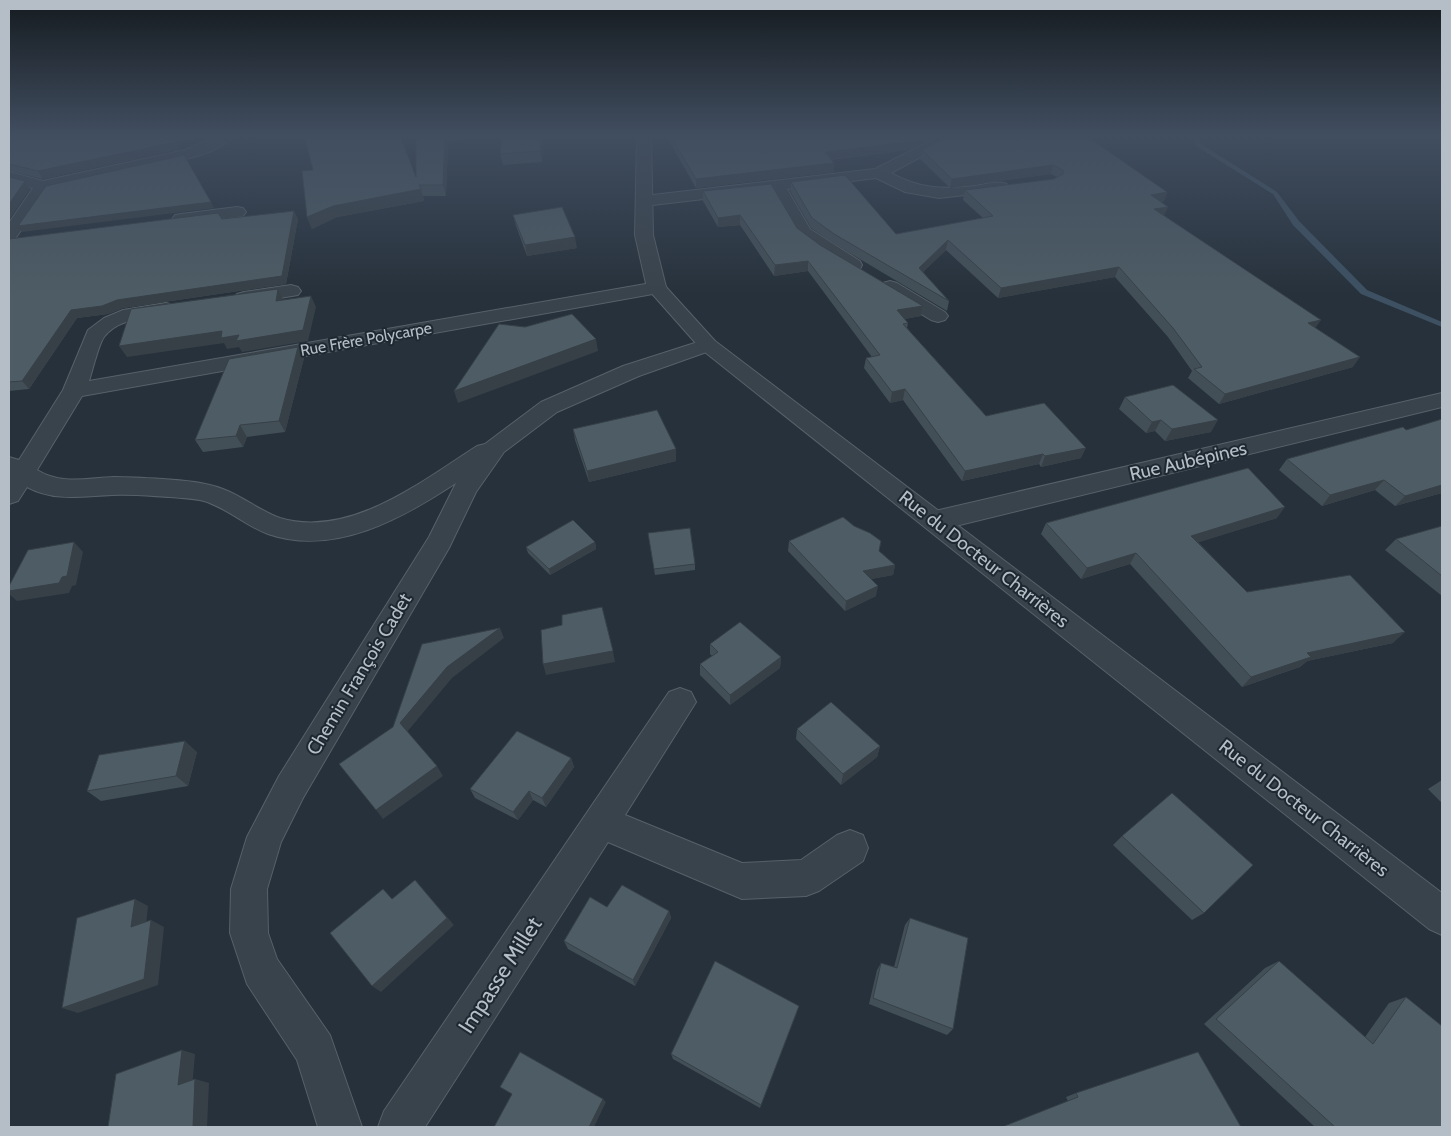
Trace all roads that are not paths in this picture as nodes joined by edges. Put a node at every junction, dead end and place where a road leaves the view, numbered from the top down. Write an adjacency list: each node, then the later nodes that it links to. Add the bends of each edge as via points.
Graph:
1 (42, 188): 10 (street)
2 (644, 188): 7 (street, Rue du Docteur Charrières)
3 (758, 188): 7 (street)
4 (777, 188): 17 (street, via 804,232 826,249)
5 (907, 188): 6 (street, via 946,195)
6 (999, 188)
7 (644, 201): 13 (street, Rue du Docteur Charrières, via 644,235)
8 (237, 212): 9 (street)
9 (161, 222)
10 (9, 235)
11 (28, 238): 12 (street)
12 (9, 240)
13 (657, 288): 18 (street, Rue du Docteur Charrières); 19 (street, Rue Frère Polycarpe)
14 (291, 291): 15 (street)
15 (225, 301)
16 (187, 306): 19 (street, via 130,314 111,322 95,334)
17 (938, 316)
18 (708, 345): 21 (street, Chemin François Cadet, via 631,371 549,407); 24 (street, Rue du Docteur Charrières)
19 (74, 390): 22 (street)
20 (1442, 400): 24 (street, Rue Aubépines)
21 (496, 446): 22 (street, via 370,519 338,528 307,531 279,527 206,493 112,486 80,490 52,488 31,480); 29 (street, Chemin François Cadet, via 465,490 440,542 291,787 265,837 249,890 249,933 261,970 315,1050)
22 (15, 468): 23 (street)
23 (9, 495)
24 (935, 521): 28 (street, Rue du Docteur Charrières)
25 (680, 702): 26 (street, Impasse Millet)
26 (601, 822): 27 (street, via 742,881 806,878); 30 (street, Impasse Millet)
27 (850, 848)
28 (1442, 916)
29 (340, 1127)
30 (400, 1127)

